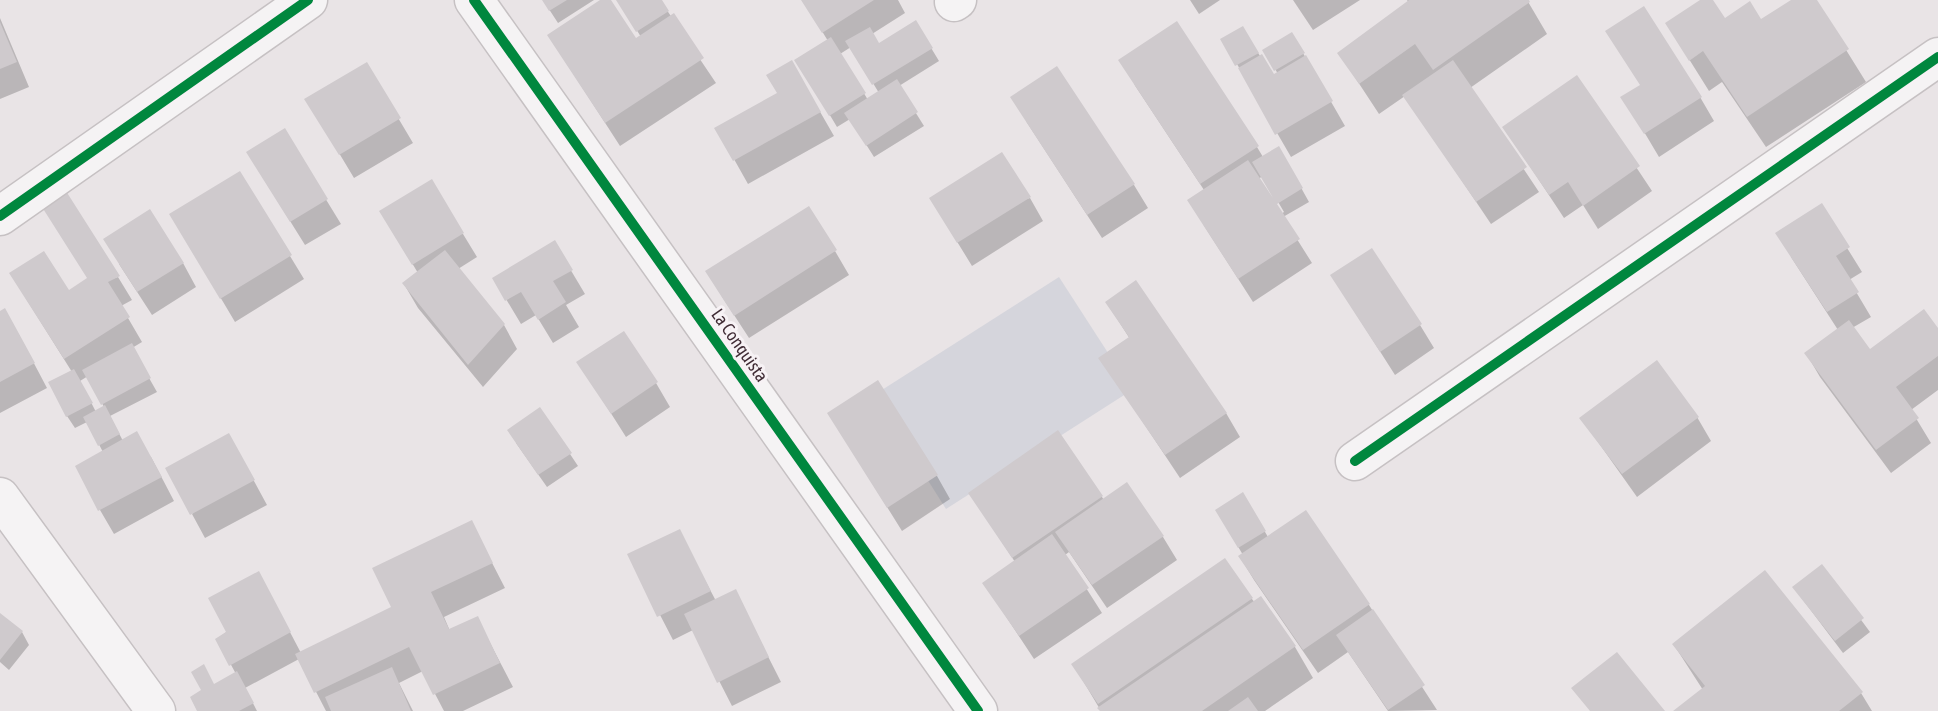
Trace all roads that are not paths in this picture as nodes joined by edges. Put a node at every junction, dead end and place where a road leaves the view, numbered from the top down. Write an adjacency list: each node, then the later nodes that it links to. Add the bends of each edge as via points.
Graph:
1 (308, 0): 4 (street)
2 (474, 0): 8 (street, La Conquista)
3 (1938, 57): 5 (street)
4 (0, 216)
5 (1355, 461)
6 (0, 496): 7 (street)
7 (156, 711)
8 (978, 711)

